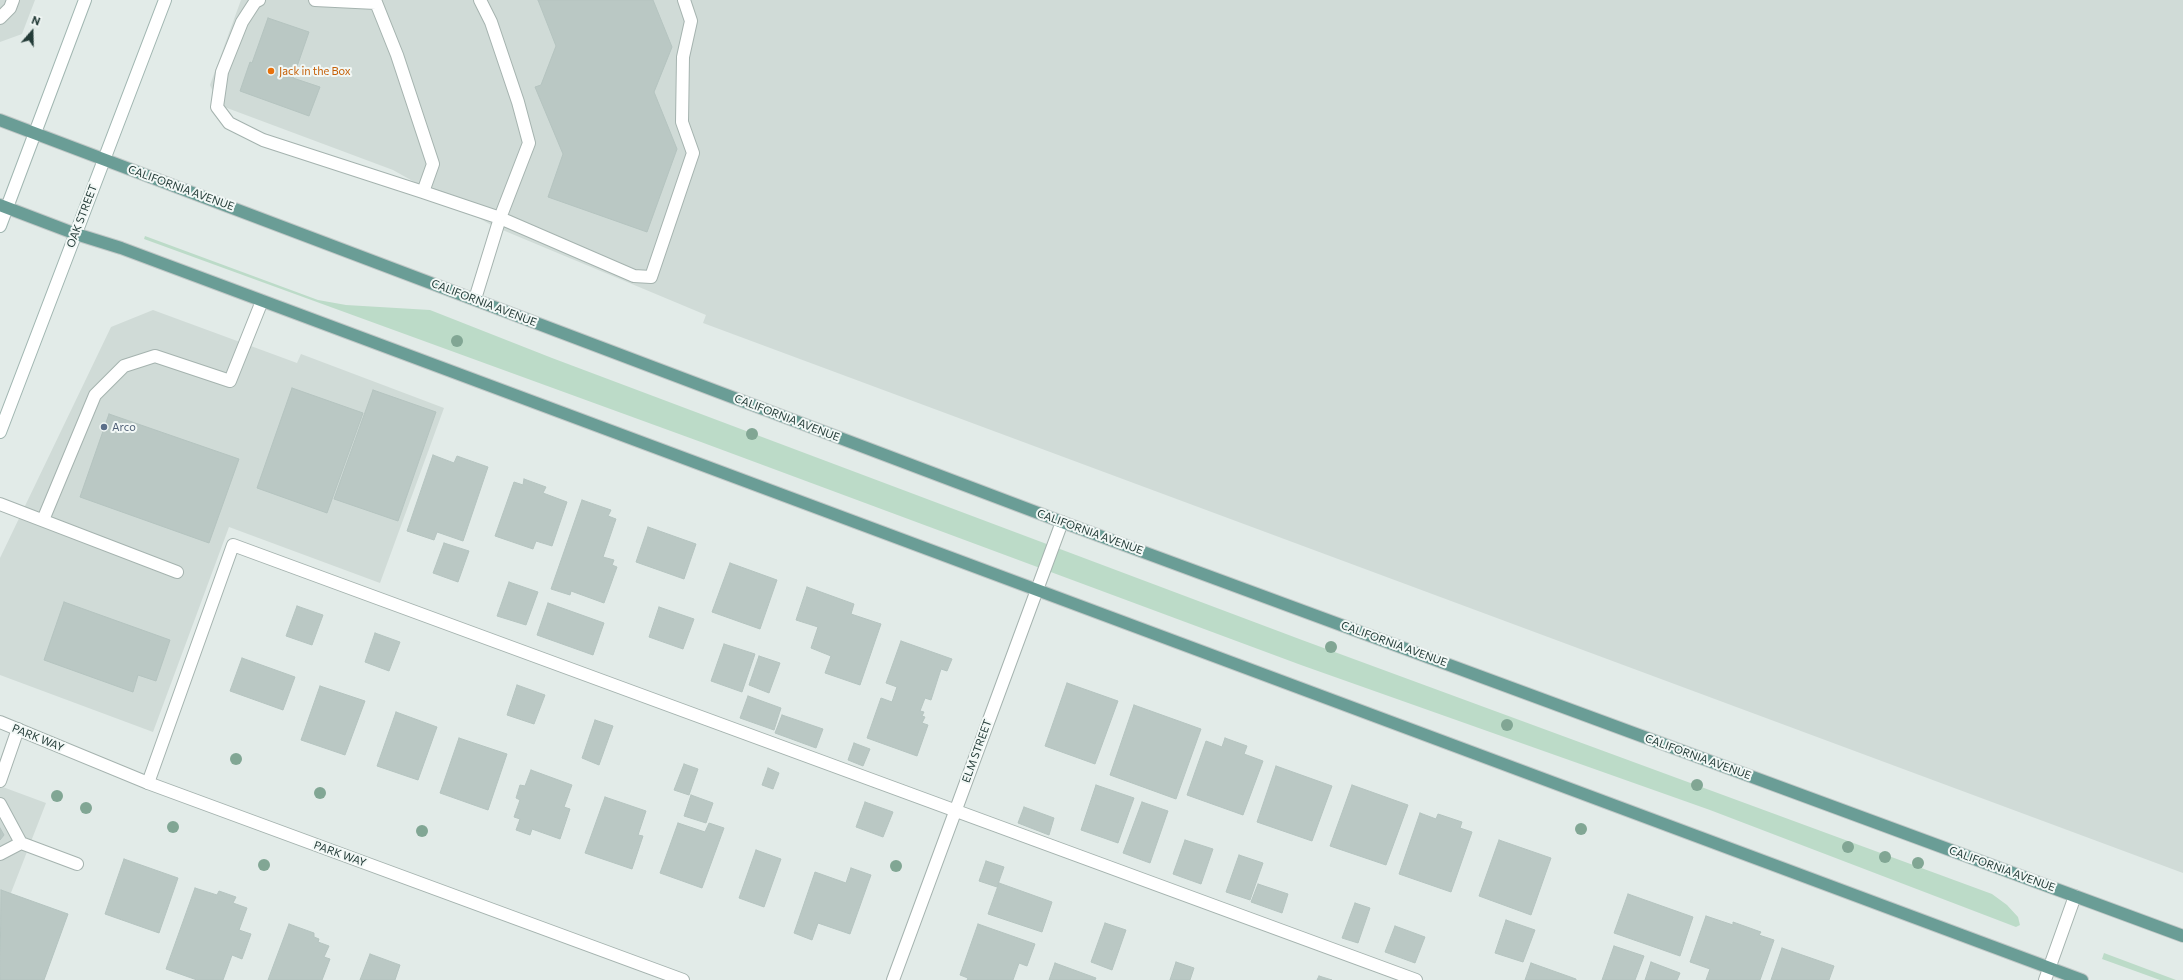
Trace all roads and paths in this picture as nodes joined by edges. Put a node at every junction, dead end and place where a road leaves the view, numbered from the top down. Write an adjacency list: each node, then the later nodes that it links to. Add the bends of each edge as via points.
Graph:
1 (13, 0): 9 (street, via 10,8)
2 (85, 0): 11 (street)
3 (165, 0): 12 (street, OAK STREET)
4 (259, 0): 13 (street, via 242,22 222,72 217,107 229,123 263,140)
5 (315, 0): 8 (street)
6 (480, 0): 15 (street, via 491,22 529,143)
7 (684, 0): 15 (street, via 691,21 683,57 682,122 693,153 651,277 634,276)
8 (375, 1): 13 (street, via 397,55 433,164)
9 (0, 18)
10 (0, 120): 11 (main road, CALIFORNIA AVENUE)
11 (34, 133): 12 (main road, CALIFORNIA AVENUE); 14 (street)
12 (104, 160): 17 (street, OAK STREET); 18 (main road, CALIFORNIA AVENUE)
13 (422, 192): 15 (street)
14 (3, 207): 16 (street); 17 (main road)
15 (500, 218): 18 (street)
16 (0, 226)
17 (76, 234): 19 (main road, via 121,248); 20 (street, OAK STREET)
18 (475, 299): 23 (main road, CALIFORNIA AVENUE)
19 (262, 301): 22 (street, via 230,380 155,356 124,366 95,395); 25 (main road)
20 (0, 432)
21 (0, 504): 22 (street)
22 (43, 520): 24 (street)
23 (1062, 522): 25 (street, ELM STREET); 35 (main road, CALIFORNIA AVENUE)
24 (177, 572)
25 (1037, 591): 31 (street, ELM STREET); 37 (main road)
26 (0, 722): 27 (street, PARK WAY)
27 (18, 730): 28 (street); 29 (street, PARK WAY)
28 (0, 781)
29 (148, 783): 31 (street, via 233,546); 38 (street, PARK WAY)
30 (0, 804): 32 (street)
31 (955, 811): 39 (street, ELM STREET); 40 (street)
32 (22, 843): 33 (street); 34 (street)
33 (0, 854)
34 (77, 864)
35 (2075, 896): 36 (main road, CALIFORNIA AVENUE); 37 (street)
36 (2183, 936)
37 (2049, 968): 41 (street); 42 (main road)
38 (683, 980)
39 (893, 980)
40 (1416, 980)
41 (2045, 980)
42 (2082, 980)

